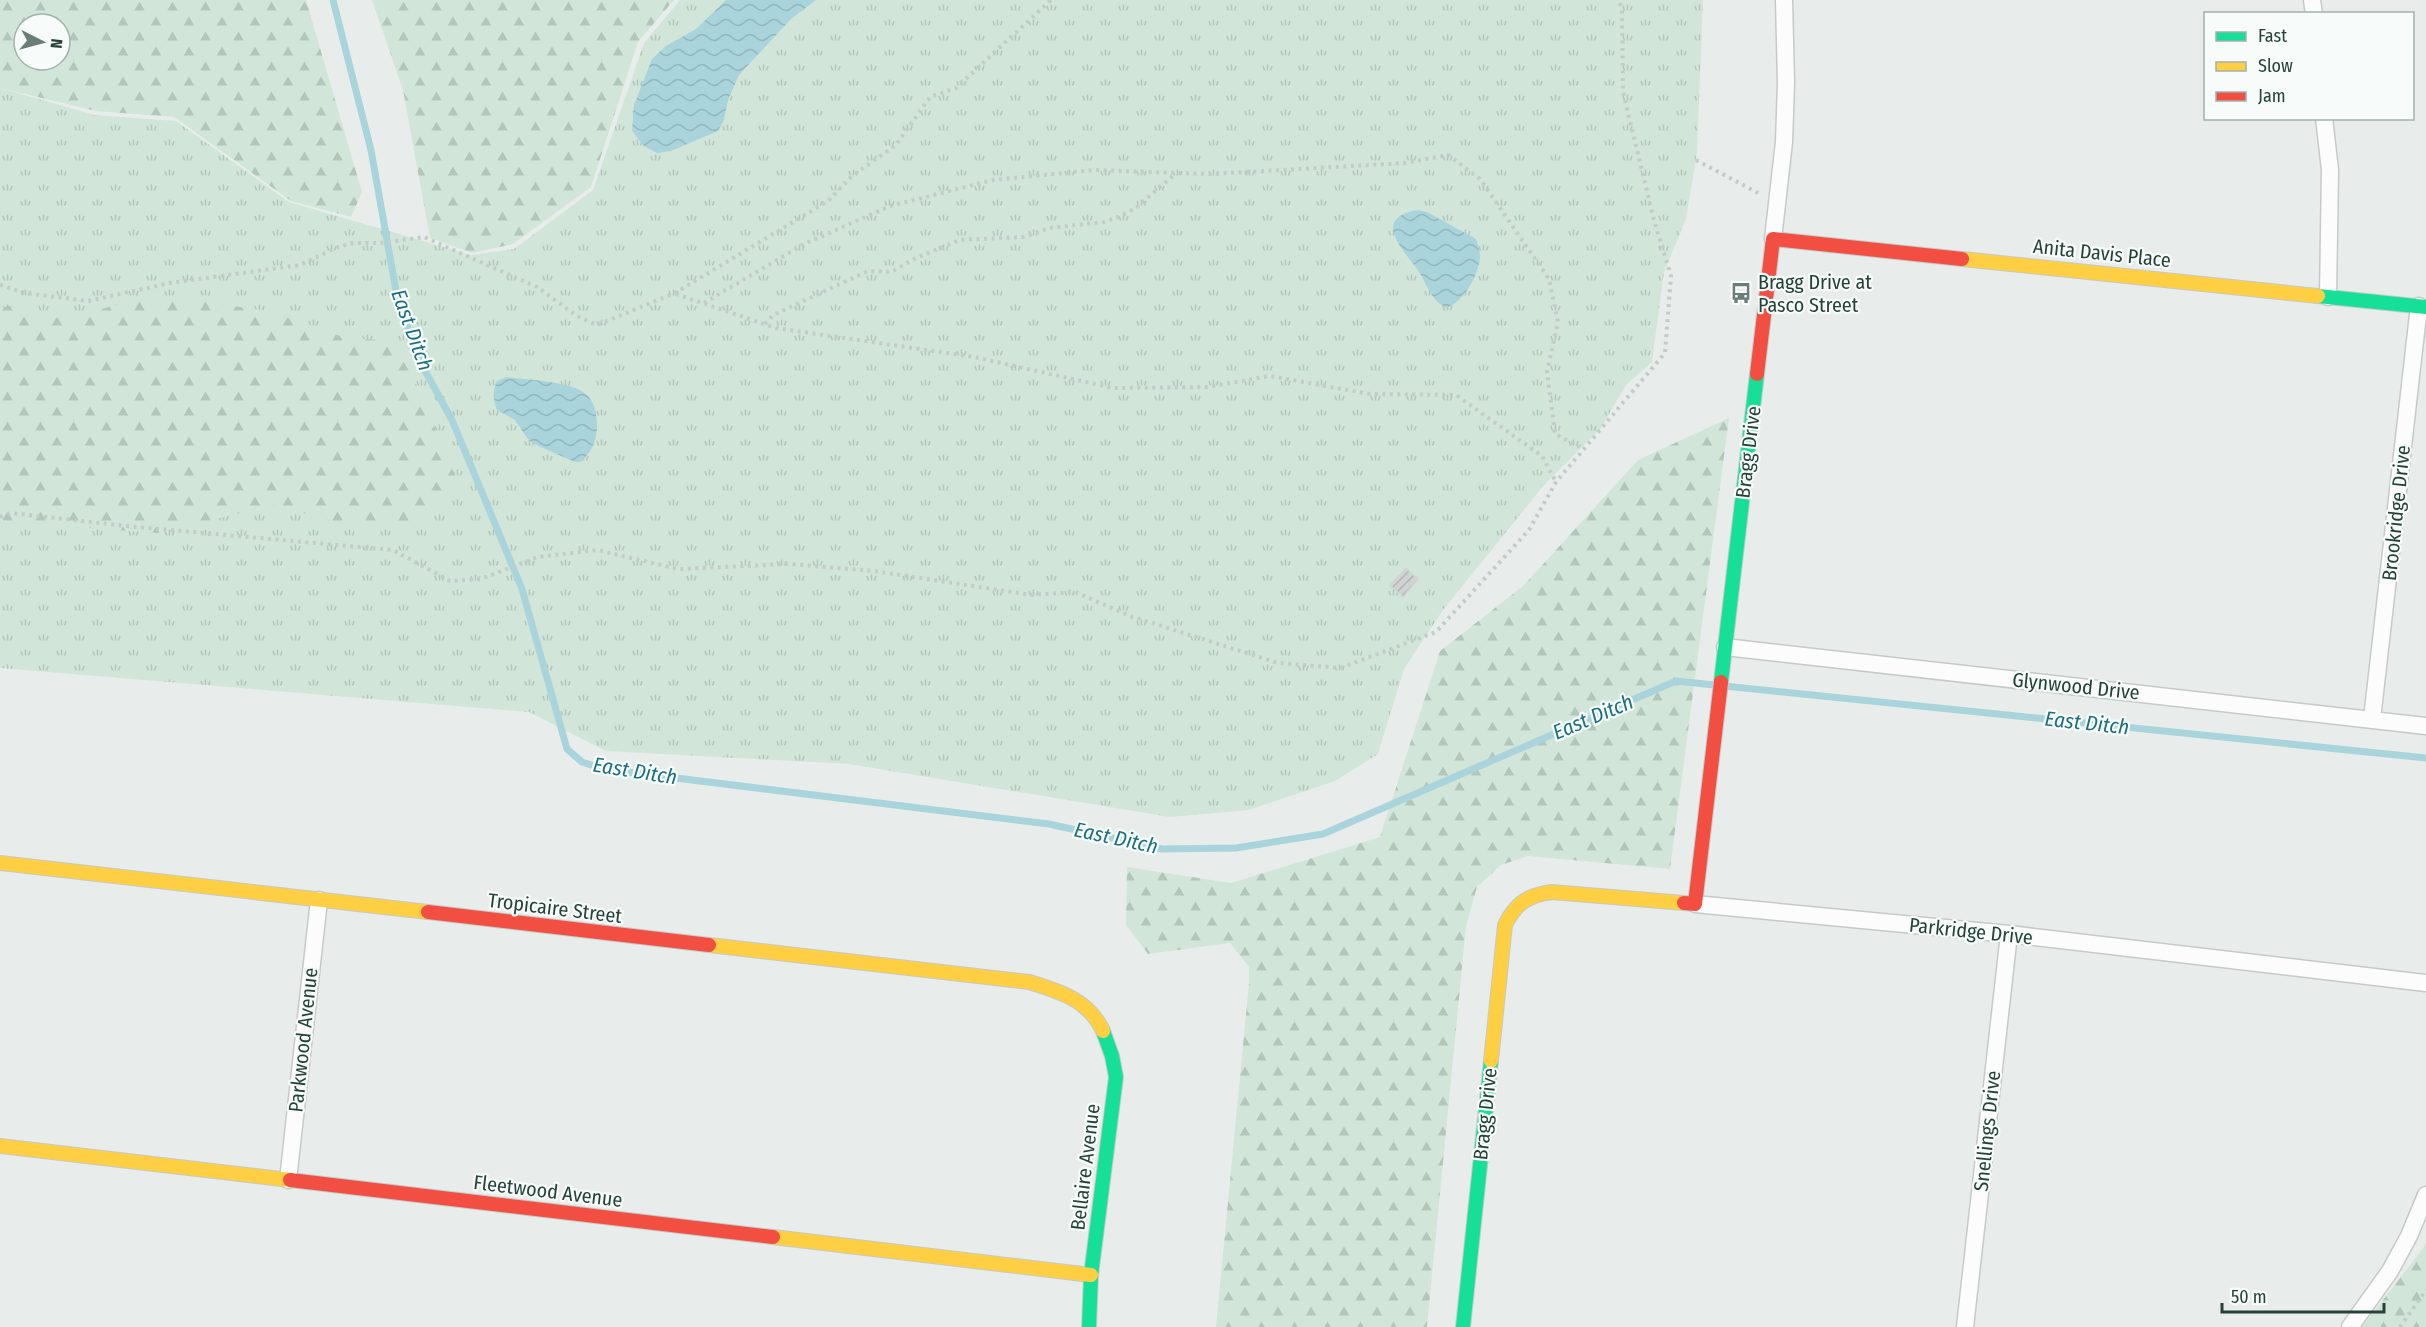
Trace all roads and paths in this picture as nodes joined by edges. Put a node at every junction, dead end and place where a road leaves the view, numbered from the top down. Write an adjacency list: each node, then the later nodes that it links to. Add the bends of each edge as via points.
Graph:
1 (1051, 0): 10 (path, via 956,88 930,97 896,145 852,176 828,201)
2 (1619, 0): 15 (path, via 1623,11 1623,92 1671,276 1665,353)
3 (1784, 0): 7 (street, Bragg Drive, via 1784,142)
4 (2324, 120): 11 (street, via 2330,170)
5 (1696, 160): 7 (path)
6 (1177, 172): 12 (path, via 1094,170 993,180 890,206 804,244); 14 (path, via 1136,208 1118,217 1049,228 1024,237 960,240 891,272 868,271 772,315); 15 (path, via 1211,174 1404,163 1448,155 1480,179 1549,279 1558,322 1547,372 1555,434)
7 (1777, 202): 8 (street, Bragg Drive)
8 (1773, 239): 11 (street, Anita Davis Place); 18 (street, Bragg Drive)
9 (0, 285): 10 (path, via 25,293 88,301 170,283 300,265 353,243 424,237 537,287 577,316 597,325)
10 (675, 293): 12 (path)
11 (2328, 297): 13 (street, Anita Davis Place)
12 (705, 303): 14 (path)
13 (2423, 307): 19 (street, Brookridge Drive)
14 (765, 324): 16 (path, via 974,357 1113,388 1207,387 1270,376 1370,394 1455,395 1542,456)
15 (1584, 449): 16 (path)
16 (1556, 482): 17 (path, via 1528,530 1436,632 1340,668 1278,663 1130,616 1076,592 1032,595 874,571 789,564 678,569 597,550 538,557 481,579 450,581 393,550 11,513)
17 (0, 517)
18 (1725, 647): 19 (street, Glynwood Drive); 24 (street, Bragg Drive)
19 (2372, 719): 20 (street, Glynwood Drive)
20 (2426, 726)
21 (0, 863): 22 (street, Tropicaire Street)
22 (319, 900): 27 (street, Tropicaire Street, via 1029,982 1074,998); 29 (street, Parkwood Avenue)
23 (1518, 904): 24 (street, Parkridge Drive, via 1535,893 1552,892); 34 (street, Bragg Drive, via 1505,925)
24 (1695, 904): 25 (street, Parkridge Drive)
25 (2008, 934): 26 (street, Parkridge Drive); 35 (street, Snellings Drive)
26 (2426, 983)
27 (1096, 1016): 31 (street, Bellaire Avenue, via 1112,1053 1116,1077)
28 (0, 1146): 29 (street, Fleetwood Avenue)
29 (288, 1180): 31 (street, Fleetwood Avenue)
30 (2426, 1195): 36 (street, via 2390,1271)
31 (1091, 1275): 33 (street, Bellaire Avenue)
32 (2426, 1290): 37 (path)
33 (1089, 1327)
34 (1463, 1327)
35 (1965, 1327)
36 (2350, 1327)
37 (2400, 1327)

